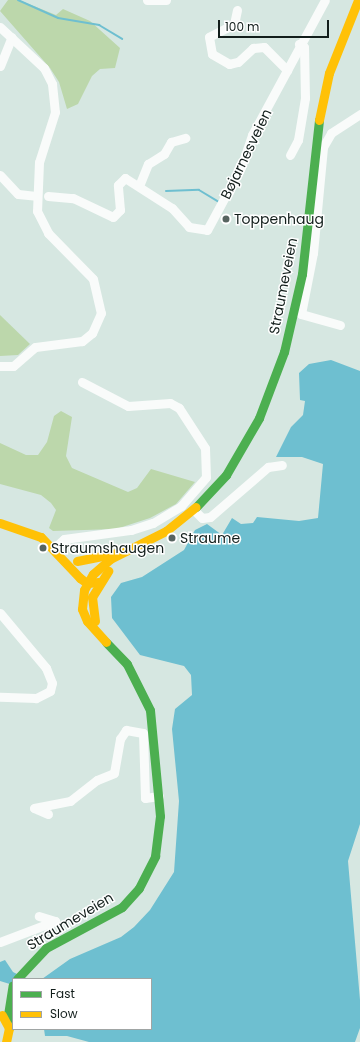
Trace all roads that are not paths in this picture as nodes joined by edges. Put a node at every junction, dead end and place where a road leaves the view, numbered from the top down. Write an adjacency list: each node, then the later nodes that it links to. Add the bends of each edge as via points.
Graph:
1 (147, 0): 2 (street)
2 (166, 0)
3 (325, 0): 8 (street, Bøjarnesveien)
4 (358, 0): 22 (main road, Straumeveien, via 328,73 321,103 303,266 284,352 266,402 244,448 226,475)
5 (237, 10): 10 (street, via 234,24 209,37 212,54 229,64 238,62 252,48 264,47)
6 (0, 27): 7 (street)
7 (12, 37): 9 (street); 16 (street, via 44,68 55,95 53,121 39,162)
8 (299, 44): 10 (street, Bøjarnesveien); 13 (street, via 304,47 305,98 298,140)
9 (0, 66)
10 (287, 70): 15 (street, Bøjarnesveien, via 207,230 189,227 172,208)
11 (360, 114): 18 (street, via 331,133 324,147 313,253 301,314)
12 (185, 138): 15 (street, via 171,142 164,154 148,164)
13 (290, 155)
14 (0, 176): 16 (street, via 18,194)
15 (139, 186): 17 (street, Bøjarnesveien, via 128,179 119,181 122,205 113,217 73,198)
16 (36, 196): 19 (street, via 45,229 93,279 101,317 92,333 82,340 35,347 13,366)
17 (48, 196)
18 (340, 325)
19 (0, 366)
20 (82, 382): 25 (street, via 128,406 165,403 179,408 205,448 206,476 180,506 153,523 131,530 64,539)
21 (282, 465): 22 (street, via 268,467 210,517 202,518)
22 (194, 510): 24 (main road, Straumeveien)
23 (0, 523): 25 (main road, via 36,534)
24 (155, 537): 26 (main road, Straumeveien); 30 (main road, Straumeveien, via 111,569)
25 (54, 548): 27 (main road)
26 (123, 552): 28 (main road, Straumeveien); 29 (main road, Straumeveien)
27 (62, 555): 28 (main road); 31 (main road)
28 (77, 561): 29 (main road)
29 (93, 574): 30 (main road); 31 (main road, Straumeveien)
30 (98, 582): 31 (main road); 33 (main road, Straumeveien, via 92,609)
31 (87, 583): 33 (main road, Straumeveien, via 82,603 84,615)
32 (0, 613): 34 (street, via 46,668 52,683 50,691 36,698)
33 (104, 639): 35 (main road, Straumeveien, via 134,676 150,710)
34 (0, 697)
35 (159, 796): 36 (street, via 145,798 143,733 124,732 118,764 110,776 97,780 70,801 34,808); 39 (main road, Straumeveien, via 158,846 139,888 110,916 46,948)
36 (48, 814)
37 (39, 916): 38 (street, Straumeveien, via 55,921)
38 (0, 942)
39 (18, 977)
40 (12, 988): 41 (main road); 43 (main road)
41 (0, 998)
42 (0, 1013): 43 (main road)
43 (7, 1021): 44 (main road)
44 (9, 1039)

